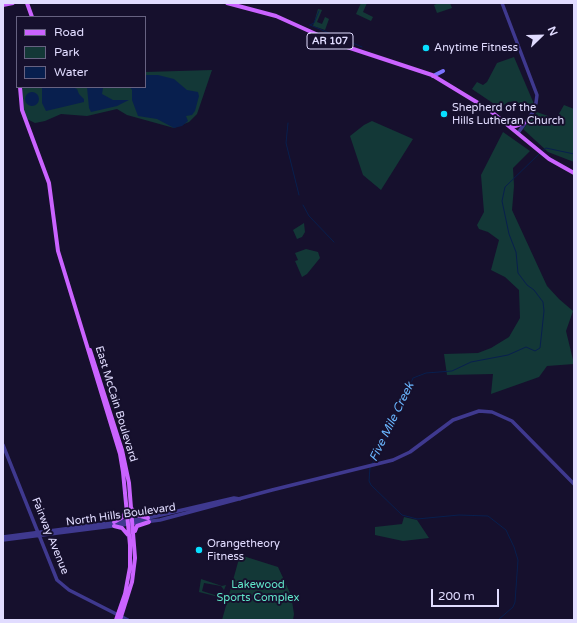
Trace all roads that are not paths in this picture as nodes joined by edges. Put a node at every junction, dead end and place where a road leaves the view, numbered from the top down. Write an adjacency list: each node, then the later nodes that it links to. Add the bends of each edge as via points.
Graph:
1 (13, 3): 5 (main road)
2 (27, 3): 6 (main road)
3 (227, 3): 8 (main road, AR 107, via 277,16 342,46)
4 (502, 3): 10 (street, via 536,93 535,108)
5 (3, 5)
6 (32, 16)
7 (443, 71): 8 (main road)
8 (433, 76): 11 (main road, AR 107, via 483,106)
9 (20, 88): 14 (main road, East McCain Boulevard, via 21,107 49,183 58,251)
10 (524, 123): 11 (main road, via 516,126); 12 (street)
11 (507, 124): 12 (main road, AR 107)
12 (518, 133): 13 (main road, AR 107, via 549,159)
13 (574, 173)
14 (85, 336): 17 (main road, East McCain Boulevard, via 120,454); 18 (main road, East McCain Boulevard, via 122,450)
15 (3, 445): 22 (street, Fairway Avenue)
16 (574, 484): 19 (street, North Hills Boulevard, via 512,421 489,412 474,412 453,420 405,455 375,465 184,515)
17 (127, 506): 20 (main road, East McCain Boulevard); 21 (main road, via 123,517)
18 (132, 507): 19 (main road, via 137,515); 20 (main road, East McCain Boulevard)
19 (148, 520): 20 (street, North Hills Boulevard); 24 (main road, via 137,526)
20 (130, 522): 21 (street, North Hills Boulevard); 24 (main road, East McCain Boulevard)
21 (114, 524): 22 (street, North Hills Boulevard); 24 (main road, via 125,530)
22 (38, 534): 23 (street, North Hills Boulevard); 25 (street, North Hills Boulevard); 26 (street, Fairway Avenue, via 54,576 60,583)
23 (3, 537)
24 (132, 538): 26 (main road, East McCain Boulevard, via 130,567)
25 (3, 540)
26 (120, 617): 27 (main road, East McCain Boulevard); 28 (street, Fairway Avenue)
27 (116, 620)
28 (128, 620)

